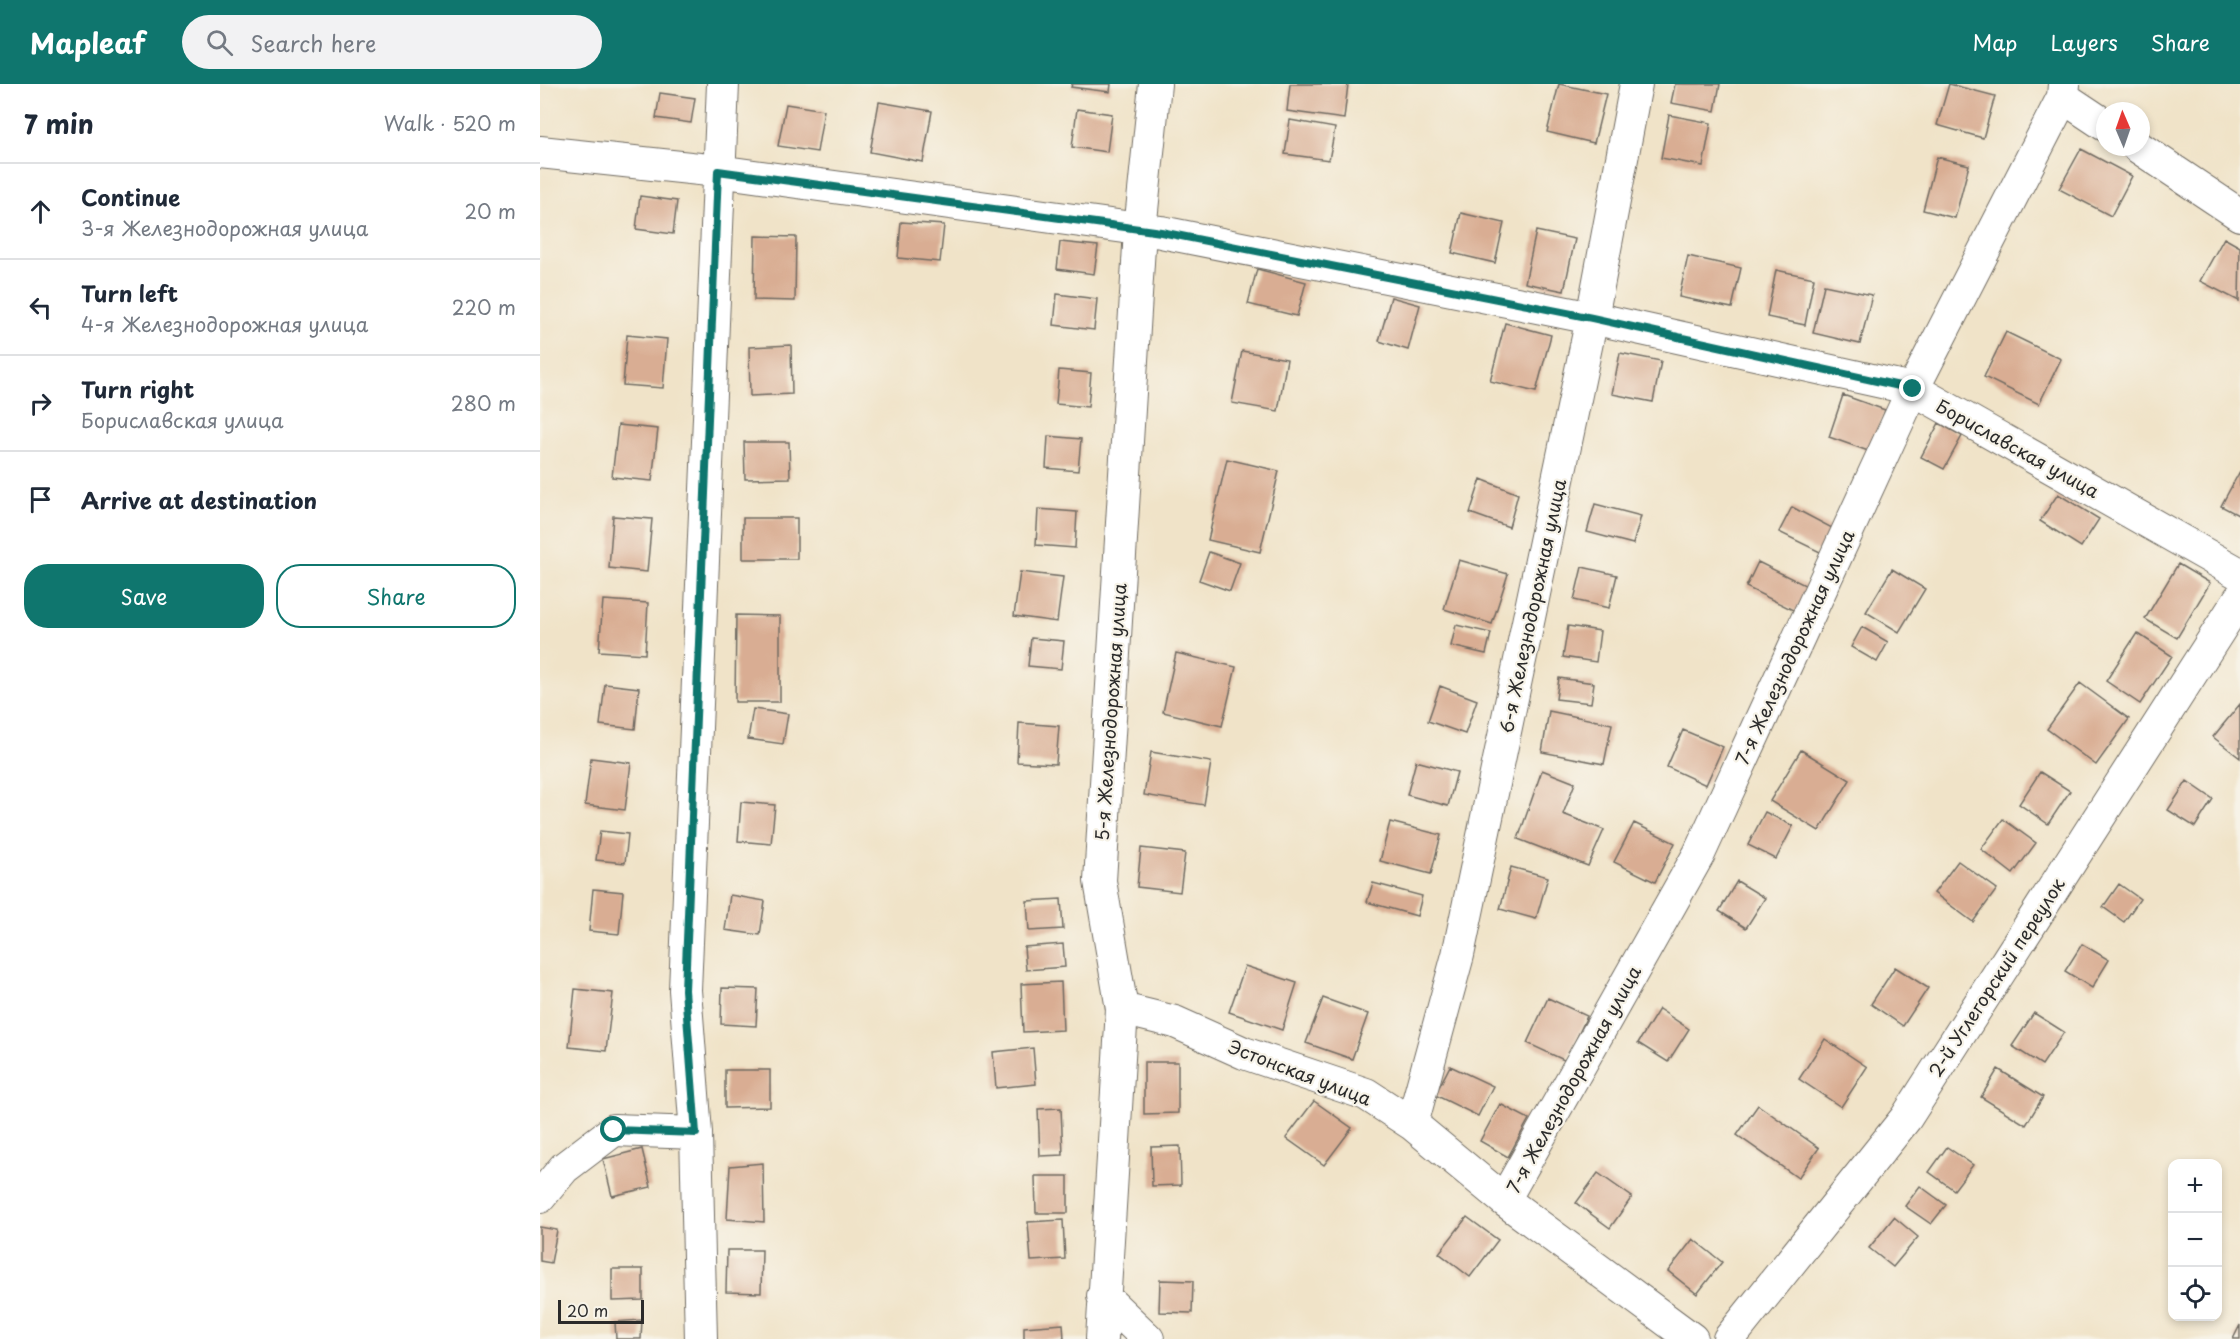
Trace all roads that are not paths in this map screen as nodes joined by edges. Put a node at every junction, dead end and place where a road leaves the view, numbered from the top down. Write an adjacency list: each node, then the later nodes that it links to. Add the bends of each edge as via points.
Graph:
1 (723, 84): 8 (street)
2 (1155, 84): 10 (street, 5-я Железнодорожная улица)
3 (1636, 84): 11 (street, 6-я Железнодорожная улица)
4 (2063, 90): 5 (street); 12 (street, 7-я Железнодорожная улица)
5 (2096, 118)
6 (540, 152): 8 (street, Бориславская улица)
7 (2150, 155): 9 (street)
8 (718, 171): 10 (street, Бориславская улица); 17 (street, via 685,990)
9 (2240, 215)
10 (1140, 230): 11 (street, Бориславская улица); 15 (street, 5-я Железнодорожная улица, via 1100,881)
11 (1592, 318): 12 (street, Бориславская улица); 16 (street, 6-я Железнодорожная улица, via 1458,956)
12 (1913, 389): 13 (street, Бориславская улица); 19 (street, 7-я Железнодорожная улица, via 1700,854)
13 (2240, 574)
14 (2240, 598): 25 (street, 2-й Углегорский переулок, via 1906,1118)
15 (1122, 1009): 16 (street, Эстонская улица, via 1175,1022 1244,1053 1366,1094); 20 (street, 5-я Железнодорожная улица)
16 (1412, 1124): 19 (street, Эстонская улица)
17 (696, 1133): 18 (street, via 614,1130 564,1168); 21 (street)
18 (540, 1197)
19 (1504, 1200): 24 (street, Эстонская улица)
20 (1103, 1296): 22 (street, 5-я Железнодорожная улица); 23 (street)
21 (700, 1339)
22 (1102, 1339)
23 (1148, 1339)
24 (1692, 1339)
25 (1729, 1339)

